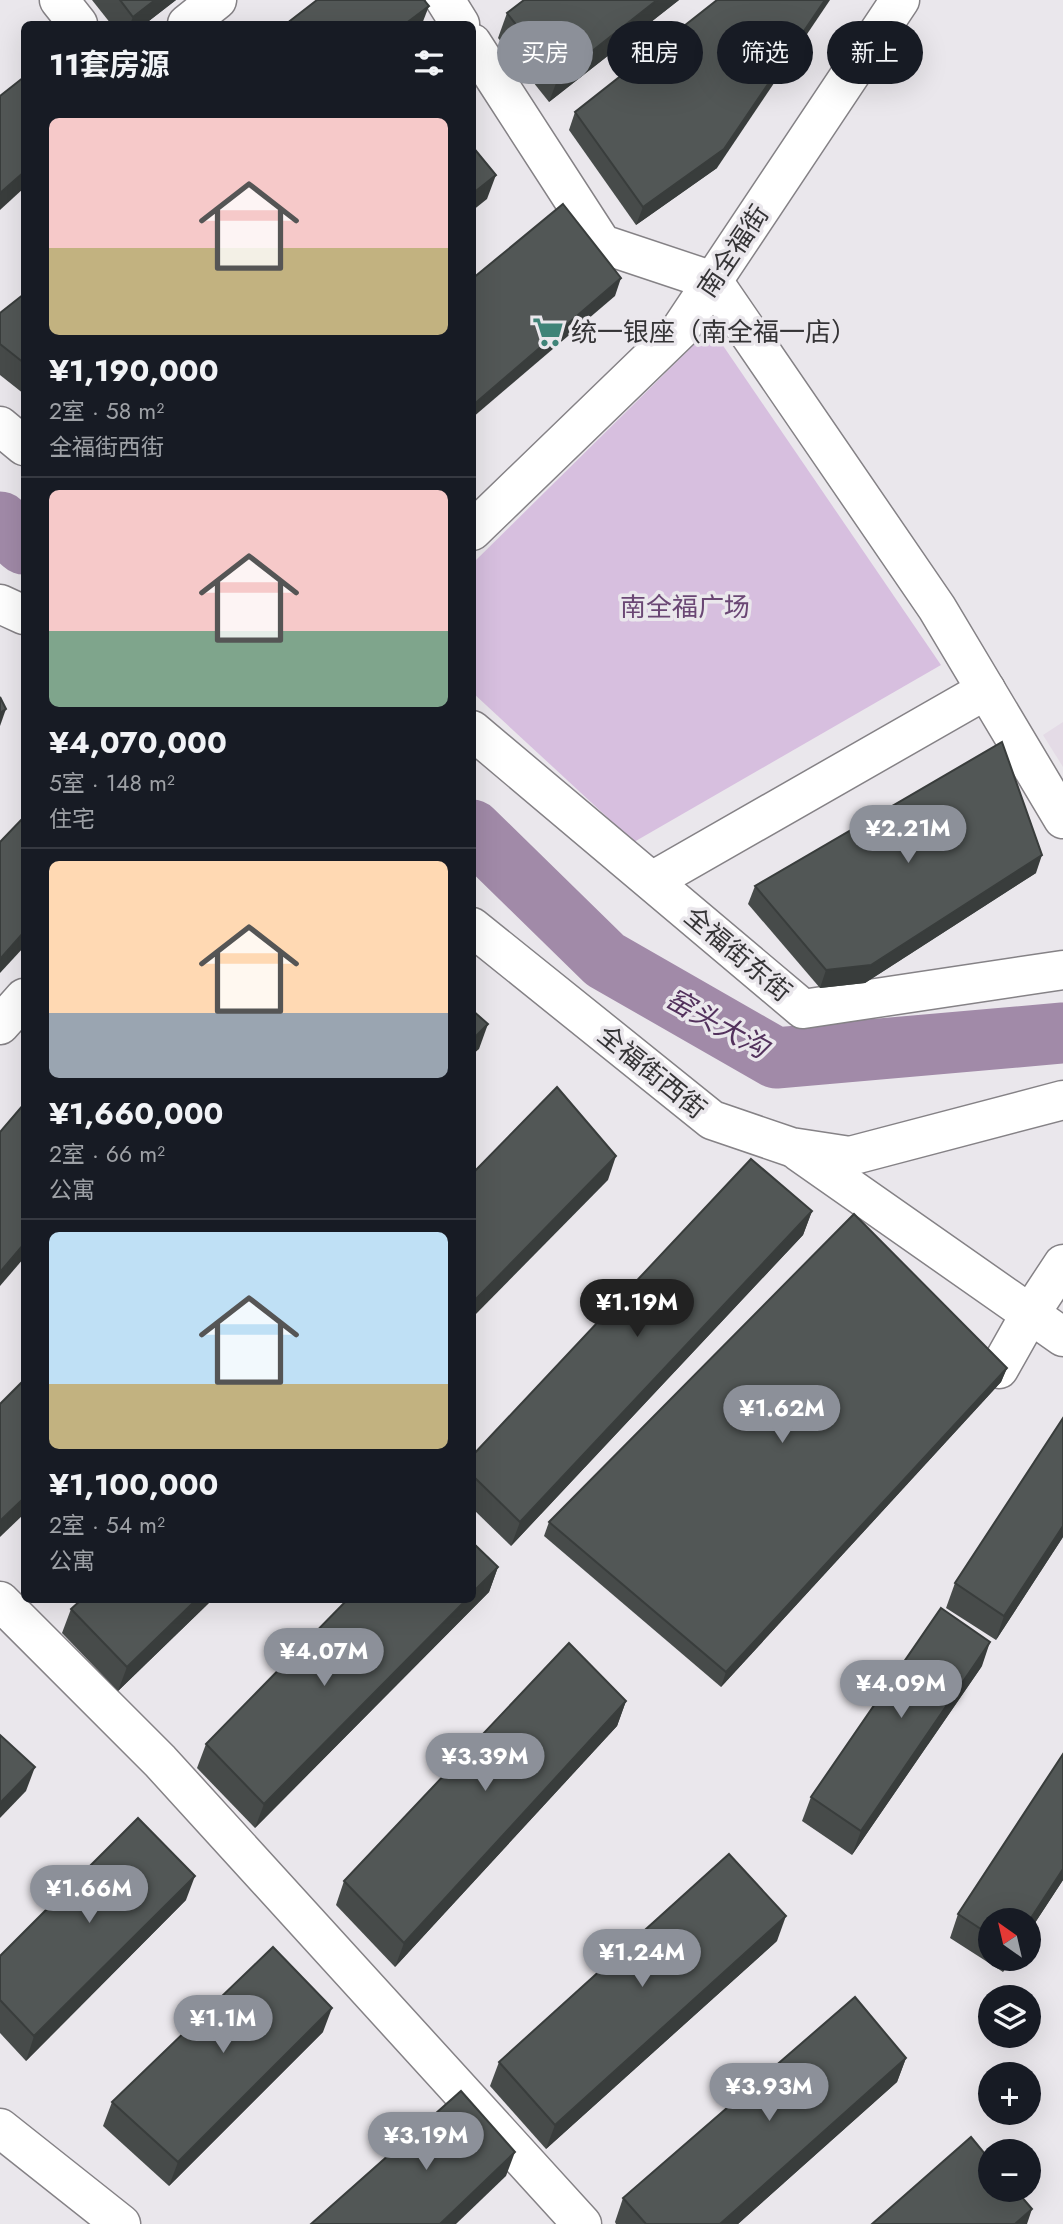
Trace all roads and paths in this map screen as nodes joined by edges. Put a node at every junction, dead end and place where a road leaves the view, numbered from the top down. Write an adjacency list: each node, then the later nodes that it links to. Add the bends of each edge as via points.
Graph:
1 (59, 0): 5 (street)
2 (217, 0): 6 (street)
3 (445, 0): 7 (street)
4 (900, 0): 9 (street, 南全福街)
5 (76, 21)
6 (191, 21)
7 (458, 21)
8 (476, 49): 9 (street, via 602,244)
9 (713, 281): 12 (street, 南全福街, via 680,330); 15 (street, via 937,608)
10 (0, 426): 11 (street)
11 (21, 444)
12 (476, 527)
13 (0, 604): 14 (street)
14 (21, 614)
15 (986, 690): 17 (street); 18 (street)
16 (476, 733): 18 (street, 全福街东街)
17 (1063, 819)
18 (652, 881): 20 (street, 全福街东街, via 803,1009)
19 (476, 930): 24 (street, 全福街西街, via 712,1120)
20 (1063, 970)
21 (21, 1001): 22 (street)
22 (0, 1025)
23 (1063, 1100): 24 (street, 全福街西街, via 850,1156)
24 (791, 1147): 26 (street)
25 (1063, 1264): 26 (street)
26 (1030, 1314): 27 (street); 28 (street)
27 (1063, 1337)
28 (999, 1369)
29 (0, 1601): 32 (street, via 160,1761)
30 (0, 2128): 31 (street)
31 (121, 2224)
32 (582, 2224)

